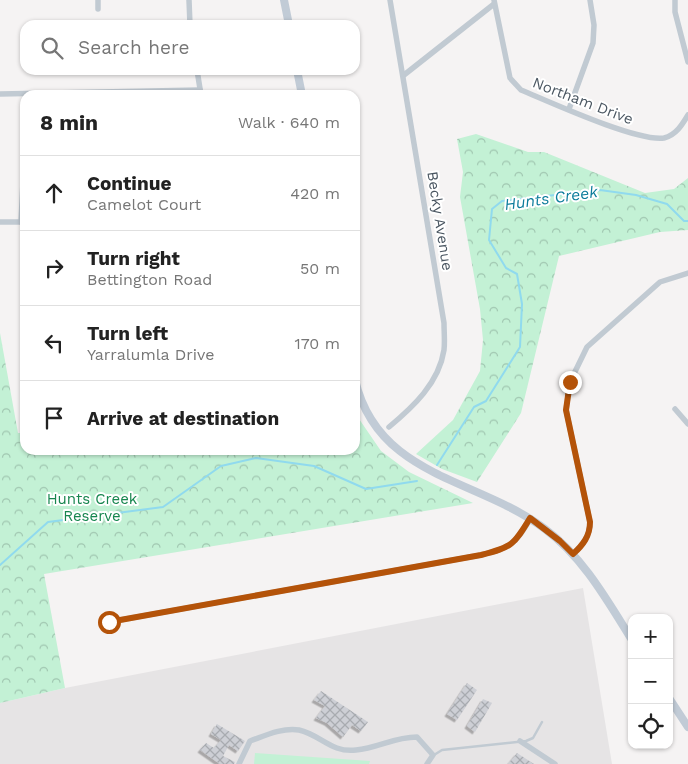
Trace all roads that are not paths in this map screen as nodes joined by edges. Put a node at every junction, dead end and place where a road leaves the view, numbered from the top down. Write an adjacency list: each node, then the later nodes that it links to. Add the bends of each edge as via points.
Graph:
1 (98, 0): 8 (street)
2 (188, 0): 9 (street)
3 (284, 0): 10 (main road)
4 (390, 0): 14 (street, Becky Avenue)
5 (590, 0): 19 (street, via 593,43)
6 (675, 0): 11 (street, via 674,12)
7 (494, 2): 14 (street); 19 (street, Northam Drive, via 510,78 521,90)
8 (98, 10)
9 (190, 20)
10 (288, 20)
11 (688, 62)
12 (198, 75): 15 (street)
13 (298, 75): 16 (main road)
14 (404, 75): 27 (street, Becky Avenue, via 444,323 444,351 430,387)
15 (201, 90)
16 (301, 90)
17 (0, 94): 18 (street)
18 (20, 94)
19 (569, 109): 20 (street, Northam Drive, via 650,138 666,138 679,130)
20 (688, 115)
21 (0, 222): 22 (street)
22 (20, 222)
23 (688, 273): 29 (street, via 660,282 587,348 570,382 566,410 590,522 588,535)
24 (360, 396): 28 (main road, via 380,432 400,452 441,477 498,500)
25 (675, 409): 26 (street)
26 (688, 424)
27 (389, 427)
28 (530, 518): 29 (main road); 30 (street, via 513,544 481,555)
29 (573, 554): 31 (main road)
30 (109, 622)
31 (628, 634)
32 (673, 704): 34 (main road)
33 (542, 722): 35 (lane, via 533,738)
34 (688, 727)
35 (520, 742): 36 (lane, via 442,750); 39 (street)
36 (433, 755): 37 (street, via 416,737 400,737 356,750 336,749 318,737 297,730 278,732 250,742); 38 (street)
37 (239, 764)
38 (427, 764)
39 (555, 764)

